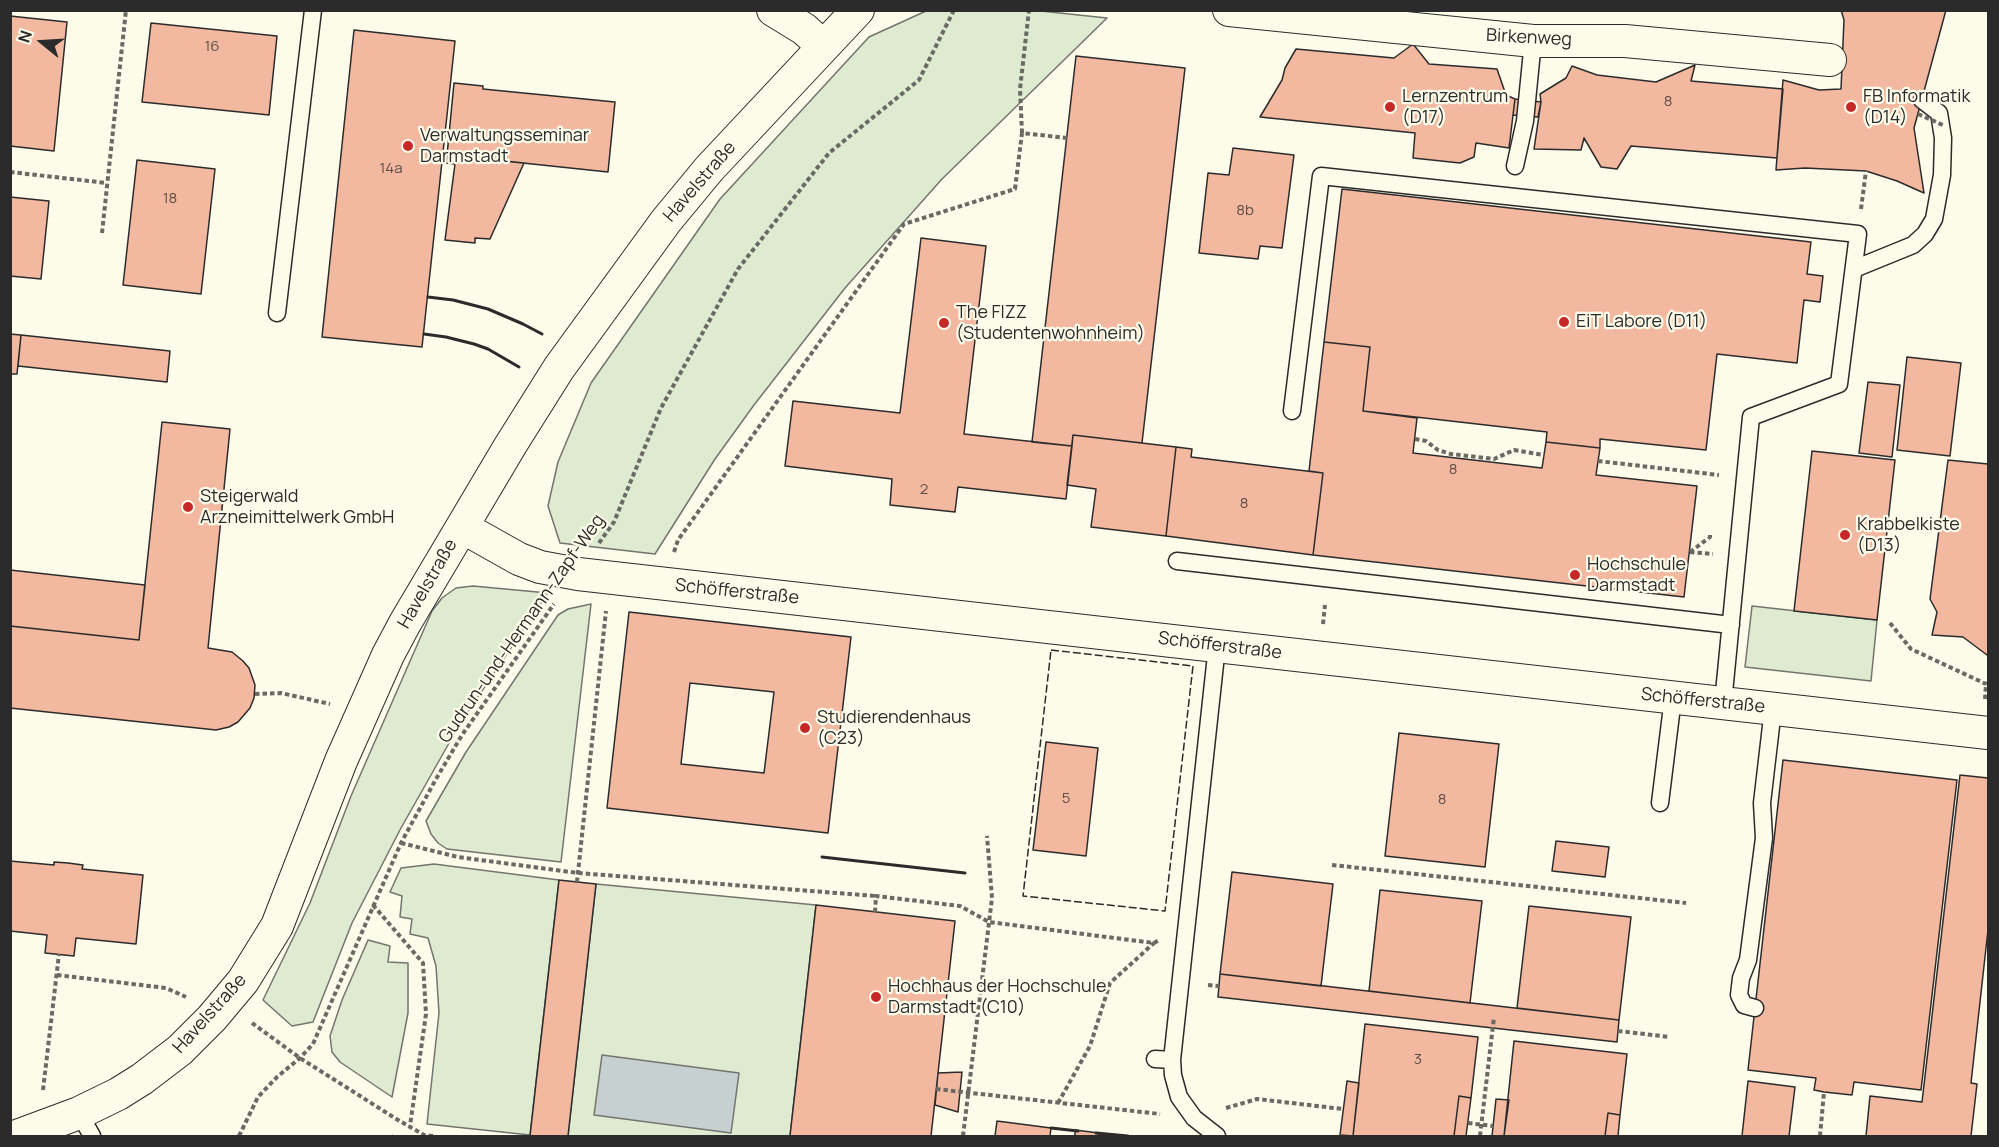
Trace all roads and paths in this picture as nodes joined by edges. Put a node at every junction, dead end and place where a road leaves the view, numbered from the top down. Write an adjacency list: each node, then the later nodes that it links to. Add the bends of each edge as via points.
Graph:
1 (126, 10): 18 (path)
2 (313, 10): 22 (lane)
3 (773, 10): 9 (street, via 804,28)
4 (858, 10): 9 (street, Havelstraße)
5 (954, 10): 32 (path, Gudrun-und-Hermann-Zapf-Weg, via 919,80 829,153 738,269 661,408 614,522)
6 (1029, 10): 13 (path, via 1020,89)
7 (1229, 10): 8 (street, Birkenweg)
8 (1533, 41): 10 (street, Birkenweg, via 1625,42); 15 (lane, via 1525,121)
9 (823, 46): 28 (street, Havelstraße, via 709,169 625,276 560,368)
10 (1830, 60)
11 (1920, 107): 12 (path, bridge); 21 (lane, via 1939,113 1943,138 1934,219 1913,245)
12 (1945, 126)
13 (1022, 133): 14 (path); 35 (path, via 1015,189 904,224 678,540)
14 (1067, 138)
15 (1515, 166)
16 (1866, 171): 19 (path)
17 (10, 172): 18 (path)
18 (107, 183): 20 (path)
19 (1862, 202)
20 (102, 233)
21 (1854, 269): 23 (lane, via 1858,234 1321,176); 37 (lane, via 1839,384 1751,417)
22 (277, 313)
23 (1292, 411)
24 (1415, 440): 25 (path, via 1426,441 1438,450 1472,457 1494,459 1514,450)
25 (1544, 456)
26 (1598, 461): 27 (path)
27 (1702, 472)
28 (462, 527): 32 (street, Schöfferstraße, via 519,559); 45 (street, Havelstraße, via 405,623)
29 (1690, 552): 30 (path)
30 (1708, 554)
31 (1177, 561): 34 (lane)
32 (578, 574): 33 (street, Schöfferstraße); 49 (path, Gudrun-und-Hermann-Zapf-Weg, via 462,735)
33 (610, 578): 35 (street, Schöfferstraße); 51 (path)
34 (1329, 578): 37 (lane); 39 (path)
35 (663, 583): 38 (street, Schöfferstraße)
36 (1890, 623): 40 (path, via 1911,649)
37 (1731, 625): 43 (lane)
38 (1217, 646): 39 (street, Schöfferstraße); 57 (lane)
39 (1319, 658): 42 (street, Schöfferstraße)
40 (1986, 684)
41 (255, 694): 45 (path, via 281,693)
42 (1673, 698): 43 (street, Schöfferstraße); 47 (lane)
43 (1723, 703): 44 (street, Schöfferstraße)
44 (1773, 709): 46 (street, Schöfferstraße); 62 (lane, via 1762,803 1770,824 1764,838 1748,960 1739,995 1744,1005)
45 (363, 711): 63 (street, Havelstraße, via 277,926)
46 (1989, 733)
47 (1660, 803)
48 (987, 836): 58 (path)
49 (401, 843): 51 (path, via 458,857); 55 (path, Gudrun-und-Hermann-Zapf-Weg)
50 (1332, 866): 54 (path)
51 (578, 873): 52 (path); 53 (path)
52 (577, 882)
53 (876, 896): 56 (path); 58 (path, via 960,906)
54 (1686, 903)
55 (373, 905): 67 (path, Gudrun-und-Hermann-Zapf-Weg, via 312,1044); 80 (path, via 423,963 426,1014)
56 (876, 912)
57 (1187, 921): 59 (path); 69 (lane)
58 (990, 922): 59 (path); 72 (path)
59 (1154, 944): 74 (path, via 1110,982 1090,1046)
60 (59, 954): 61 (path)
61 (57, 975): 63 (path, via 166,988); 82 (path)
62 (1755, 1008)
63 (219, 1010): 67 (path); 78 (street, Havelstraße, via 180,1050 118,1094)
64 (1494, 1017): 79 (path)
65 (1618, 1031): 66 (path)
66 (1670, 1037)
67 (300, 1058): 80 (path); 84 (path, Gudrun-und-Hermann-Zapf-Weg, via 258,1098)
68 (1155, 1059): 69 (lane)
69 (1172, 1060): 76 (lane, via 1179,1096)
70 (936, 1089): 72 (path)
71 (1824, 1092): 89 (path)
72 (969, 1093): 74 (path); 86 (path)
73 (1257, 1099): 75 (path)
74 (1058, 1103): 76 (path)
75 (1343, 1109)
76 (1194, 1118): 87 (lane)
77 (1468, 1123): 79 (path)
78 (85, 1125): 82 (street, Havelstraße)
79 (1481, 1125): 81 (path); 88 (path)
80 (410, 1126): 83 (path)
81 (1493, 1126)
82 (28, 1133)
83 (424, 1136): 85 (path)
84 (239, 1137)
85 (434, 1137)
86 (963, 1137)
87 (1217, 1137)
88 (1480, 1137)
89 (1820, 1137)

